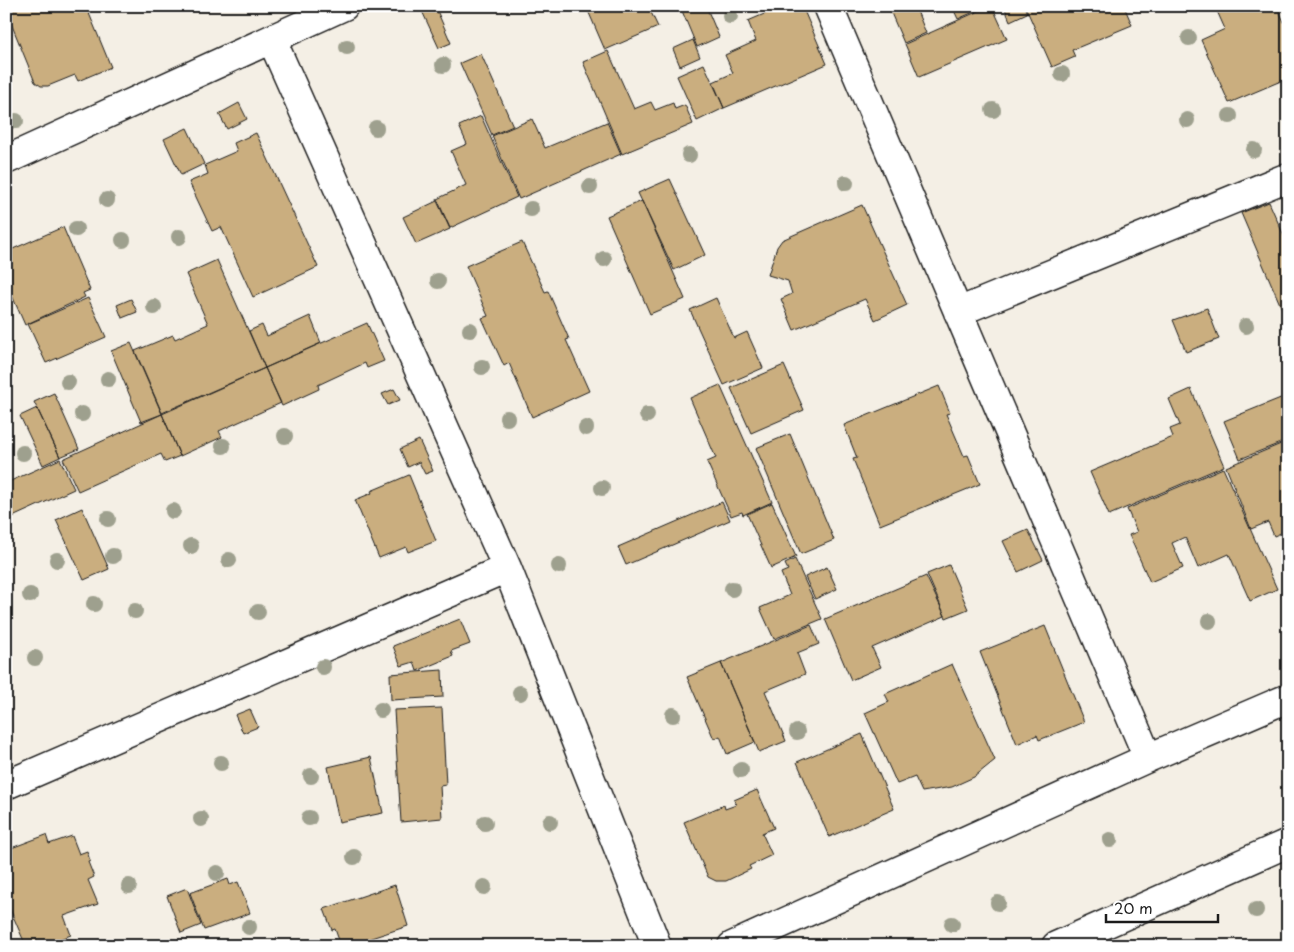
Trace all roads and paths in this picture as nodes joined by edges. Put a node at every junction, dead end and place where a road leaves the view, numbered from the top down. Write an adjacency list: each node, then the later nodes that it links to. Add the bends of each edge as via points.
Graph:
1 (344, 6): 3 (street)
2 (828, 6): 6 (street)
3 (272, 40): 4 (street); 7 (street)
4 (6, 160)
5 (1288, 176): 6 (street)
6 (958, 312): 9 (street)
7 (507, 568): 10 (street); 12 (street)
8 (1288, 698): 9 (street)
9 (1148, 758): 13 (street)
10 (6, 785)
11 (1288, 843): 14 (street)
12 (657, 946)
13 (732, 946)
14 (1056, 946)

